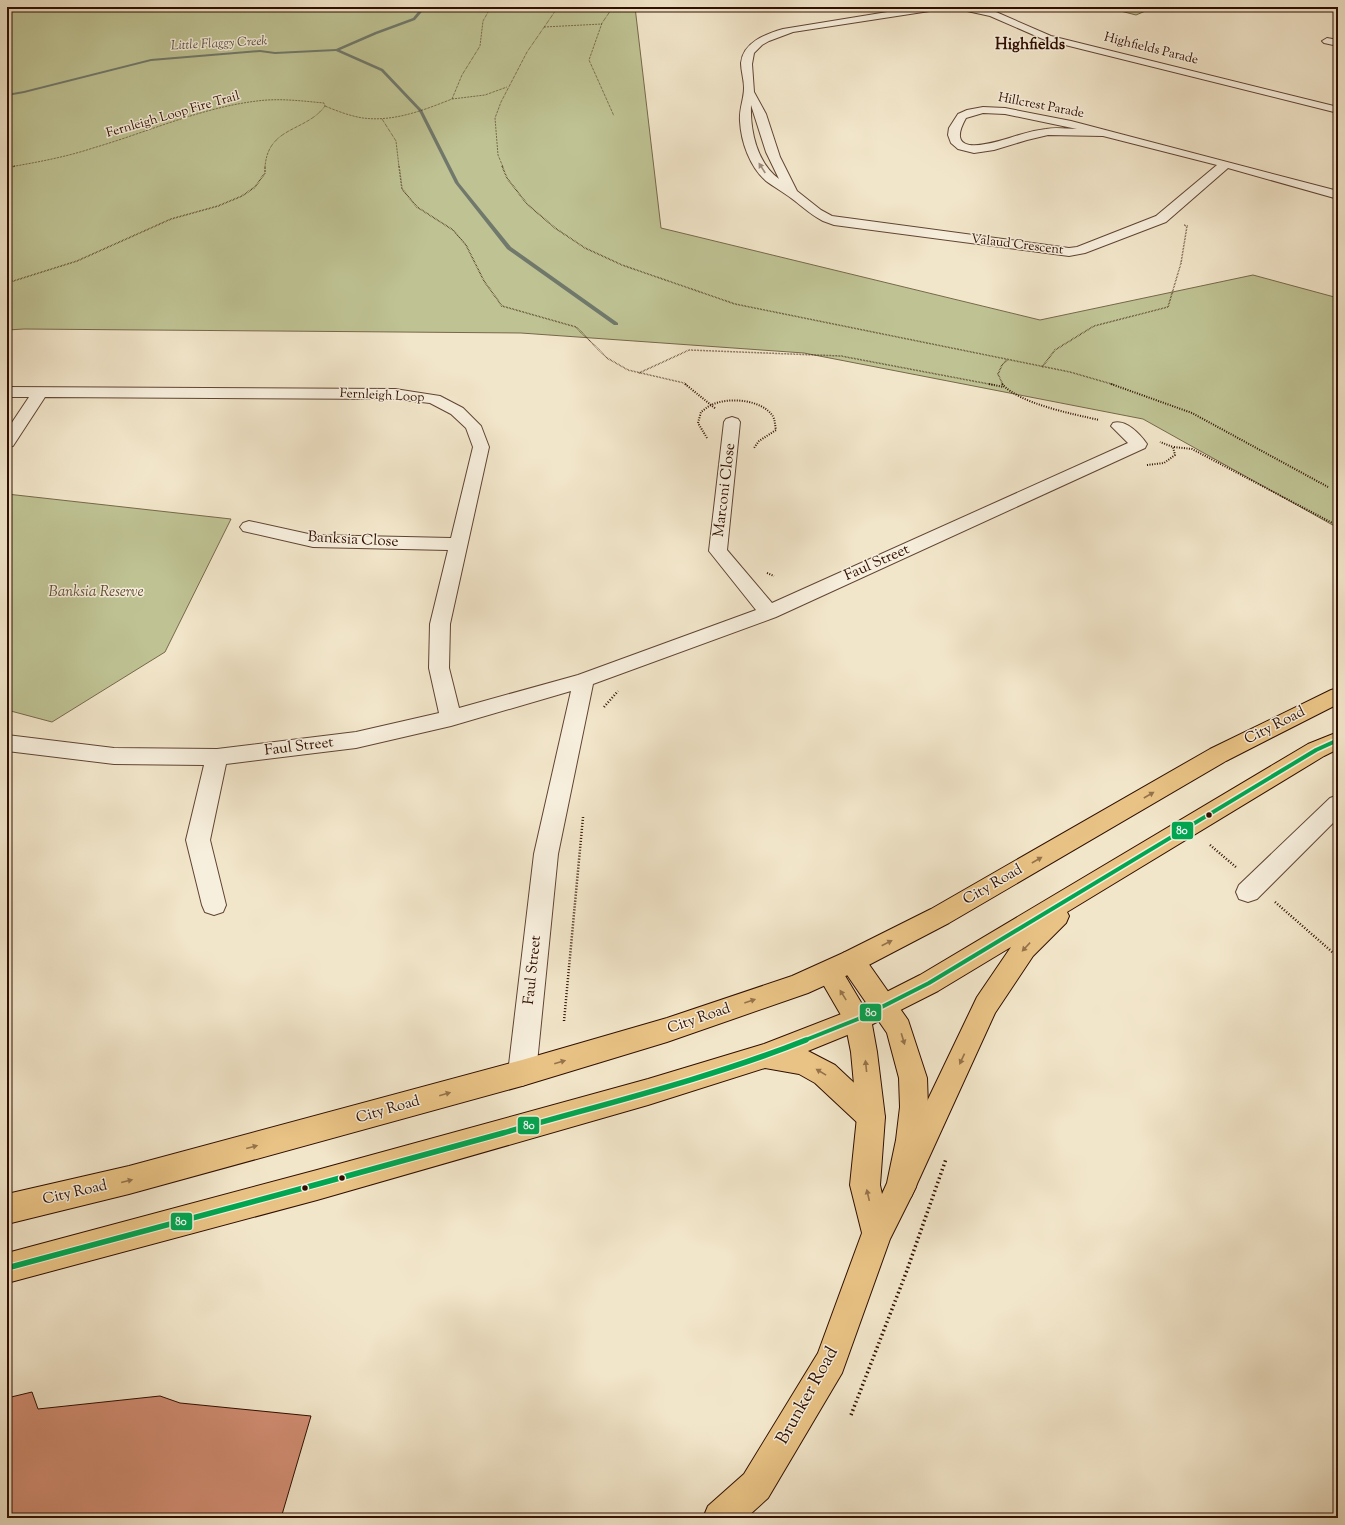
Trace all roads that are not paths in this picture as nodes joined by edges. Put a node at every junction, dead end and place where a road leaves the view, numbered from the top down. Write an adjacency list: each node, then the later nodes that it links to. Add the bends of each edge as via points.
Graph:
1 (936, 7): 6 (street, Valaud Crescent, via 813,25 774,34 749,53)
2 (961, 7): 3 (street, Highfields Parade)
3 (991, 11): 7 (street, Highfields Parade, via 1048,38)
4 (1327, 41): 5 (street)
5 (1338, 43)
6 (749, 92): 10 (street, Valaud Crescent, via 757,102 772,152); 10 (street, Valaud Crescent, one-way to 6, via 766,174 754,155 748,138 746,106)
7 (1338, 110)
8 (1101, 133): 8 (street, Hillcrest Parade, via 1048,132 994,147 974,149 957,143 954,135 962,116 971,112 991,110 1037,116); 9 (street, Hillcrest Parade)
9 (1226, 164): 10 (street, Valaud Crescent, via 1161,219 1069,252 842,223 827,219); 11 (street, Hillcrest Parade)
10 (792, 193)
11 (1338, 195)
12 (7, 392): 13 (street, Fernleigh Loop)
13 (40, 392): 16 (street); 18 (street, Fernleigh Loop, via 395,394 434,399 457,411 473,426 481,448)
14 (732, 422): 19 (street, Marconi Close, via 718,551)
15 (1118, 426): 19 (street, Faul Street, via 1139,444)
16 (7, 442)
17 (249, 527): 18 (street, Banksia Close, via 313,541)
18 (458, 544): 22 (street, Fernleigh Loop, via 440,624 439,668)
19 (769, 612): 20 (street, Faul Street)
20 (584, 680): 22 (street, Faul Street); 35 (street, Faul Street, via 546,854)
21 (1338, 695): 30 (main road, City Road, one-way to 21, via 940,916 1218,755)
22 (451, 718): 25 (street, Faul Street, via 356,740)
23 (1338, 740): 28 (main road, via 1316,750)
24 (7, 743): 25 (street, Faul Street, via 114,756)
25 (217, 757): 29 (street, via 198,840)
26 (1338, 804): 27 (street)
27 (1252, 888)
28 (1084, 890): 32 (main road, via 929,983); 37 (main road, one-way to 37, via 1024,948 986,1005)
29 (214, 905)
30 (852, 961): 31 (main road, City Road); 32 (main road, Brunker Road)
31 (829, 972): 33 (main road, one-way to 31); 35 (main road, City Road, one-way to 31, via 667,1030)
32 (884, 1005): 33 (main road); 37 (main road, Brunker Road, one-way to 37, via 899,1028 913,1078 914,1106)
33 (858, 1019): 34 (main road); 36 (main road, one-way to 33)
34 (764, 1056): 36 (main road, one-way to 34, via 825,1074 803,1062); 40 (main road, via 648,1092)
35 (522, 1073): 38 (main road, City Road, one-way to 35, via 129,1180)
36 (871, 1117): 39 (main road, one-way to 36, via 865,1186)
37 (901, 1187): 39 (main road, Brunker Road)
38 (7, 1209)
39 (877, 1233): 41 (main road, Brunker Road, via 831,1362 756,1486)
40 (7, 1268)
41 (720, 1518)

